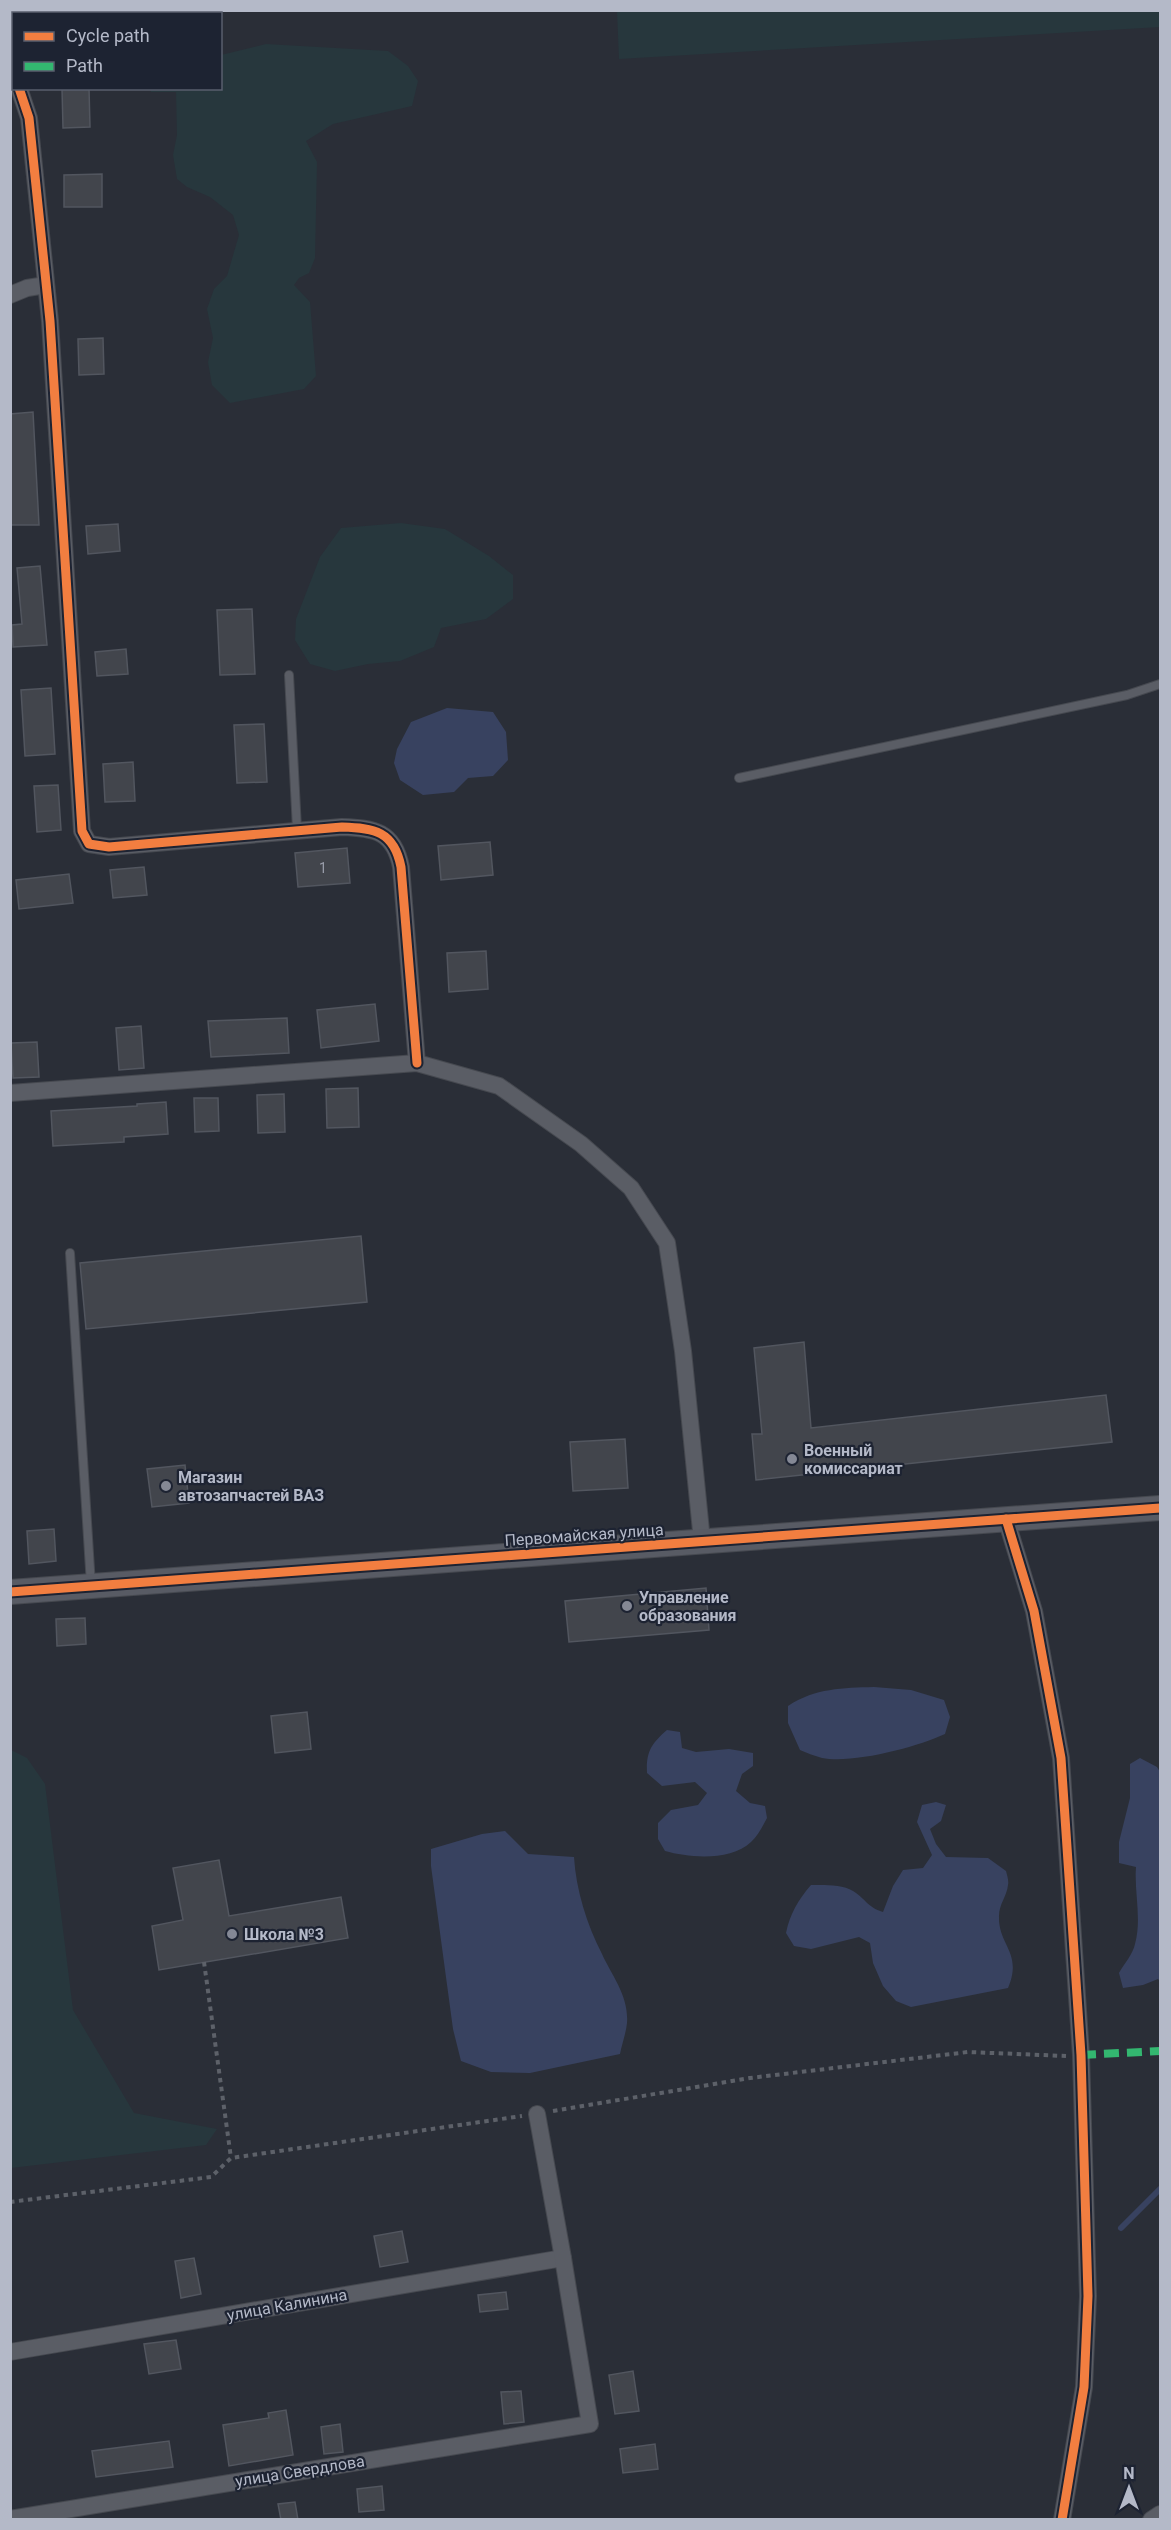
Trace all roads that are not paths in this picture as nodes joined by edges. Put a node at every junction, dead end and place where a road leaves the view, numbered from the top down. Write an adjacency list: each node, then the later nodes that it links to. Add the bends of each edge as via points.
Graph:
1 (19, 90): 2 (street, via 29,118)
2 (46, 285): 3 (street); 7 (street, via 82,831 89,844 109,847)
3 (10, 296)
4 (289, 675): 7 (lane)
5 (1161, 684): 6 (lane)
6 (739, 778)
7 (297, 829): 8 (street, via 370,828 387,837 398,852)
8 (417, 1063): 9 (street); 13 (street, via 499,1086 582,1144 631,1188 667,1243)
9 (10, 1093)
10 (70, 1254): 14 (lane)
11 (1161, 1508): 12 (street, Первомайская улица)
12 (1006, 1519): 13 (street, Первомайская улица); 21 (street, via 1034,1611 1061,1758 1081,2055 1088,2296 1084,2387)
13 (702, 1541): 14 (street, Первомайская улица)
14 (91, 1586): 15 (street, Первомайская улица)
15 (10, 1592)
16 (537, 2114): 17 (street)
17 (563, 2258): 18 (street, улица Калинина); 20 (street, улица Свердлова, via 590,2424)
18 (10, 2352)
19 (1161, 2514): 22 (street)
20 (10, 2519)
21 (1062, 2520)
22 (1151, 2520)

